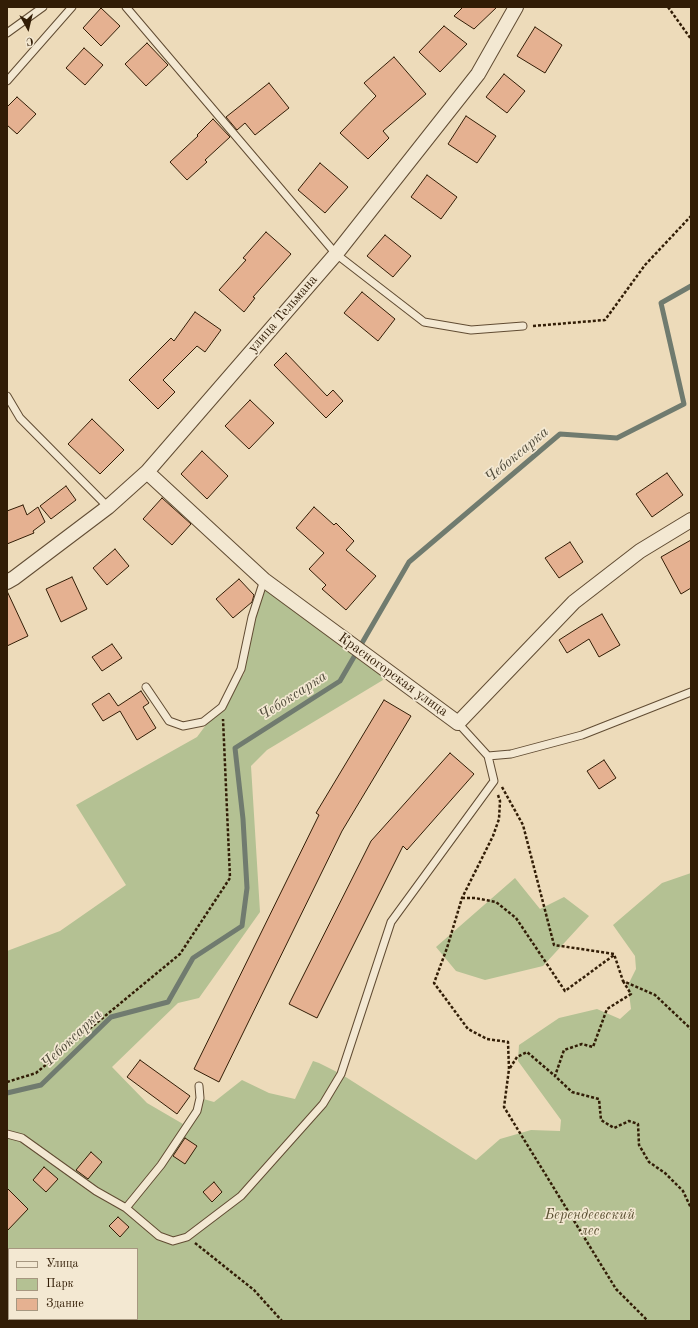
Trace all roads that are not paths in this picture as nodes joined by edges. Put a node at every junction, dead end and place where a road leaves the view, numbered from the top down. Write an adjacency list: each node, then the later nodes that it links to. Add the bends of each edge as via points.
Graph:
1 (43, 7): 5 (lane)
2 (72, 7): 6 (lane)
3 (126, 7): 7 (lane)
4 (516, 7): 7 (street, улица Тельмана, via 478,74)
5 (7, 33)
6 (7, 82)
7 (336, 254): 8 (lane, via 424,322 471,330); 10 (street, улица Тельмана)
8 (523, 326)
9 (7, 396): 11 (lane, via 20,418)
10 (147, 472): 11 (street, улица Тельмана); 13 (street, Красногорская улица)
11 (108, 507): 14 (street, улица Тельмана)
12 (691, 520): 17 (street, Красногорская улица, via 640,551 574,602)
13 (264, 580): 15 (lane, via 252,617 241,669 222,707 203,722 183,726 169,721); 17 (street, Красногорская улица)
14 (7, 582)
15 (146, 687)
16 (691, 692): 18 (lane, via 582,734 511,754)
17 (458, 723): 18 (lane)
18 (488, 756): 21 (lane, via 494,781 391,922 342,1074 323,1104 241,1196 187,1237 172,1240 159,1236)
19 (199, 1086): 21 (lane, via 197,1111 161,1165)
20 (7, 1134): 21 (lane, via 22,1138 96,1192)
21 (126, 1208)

